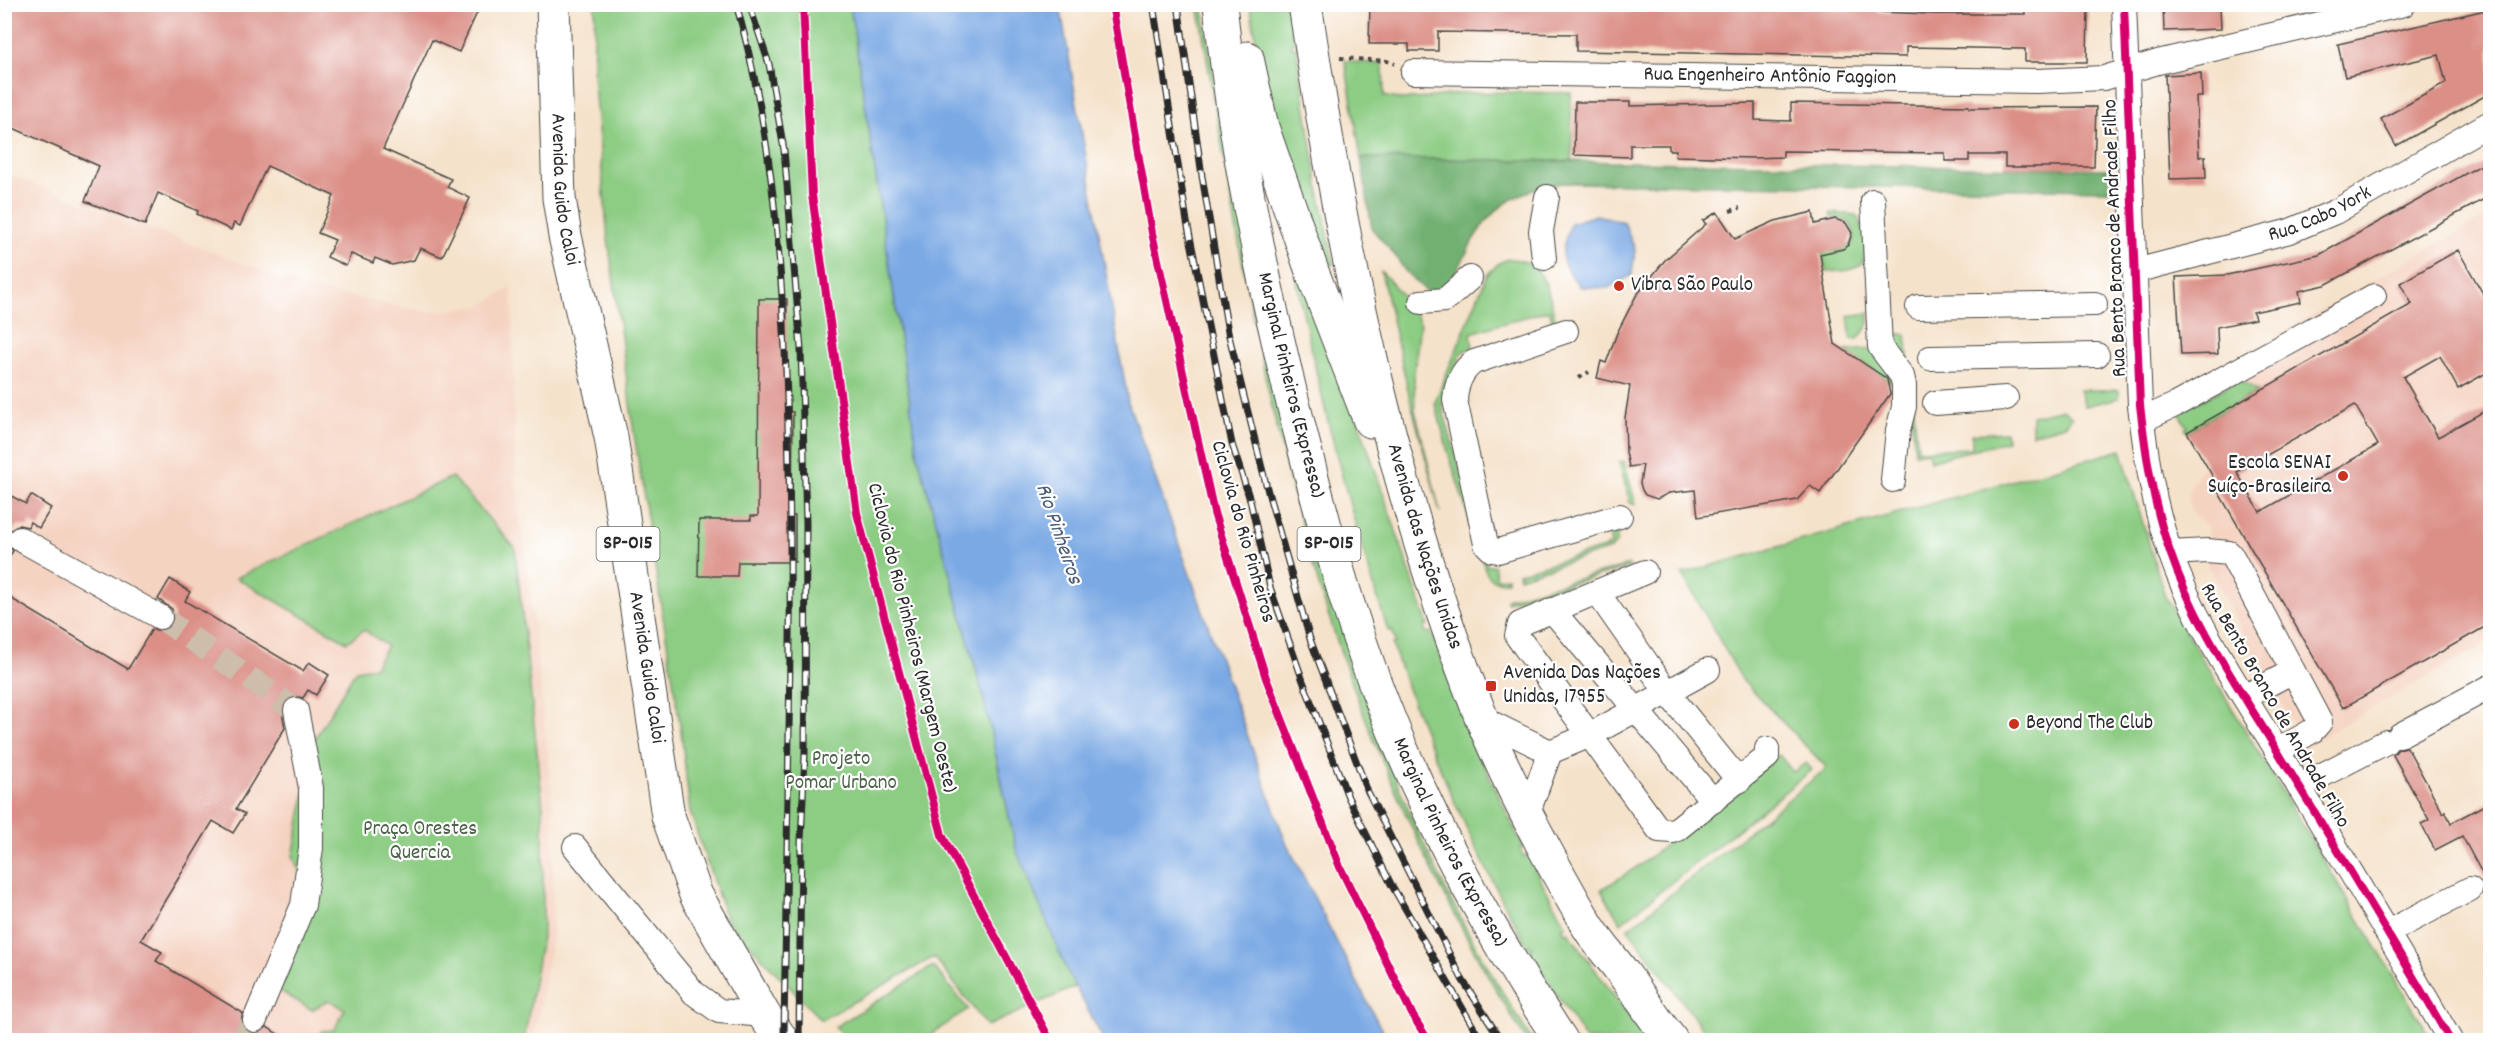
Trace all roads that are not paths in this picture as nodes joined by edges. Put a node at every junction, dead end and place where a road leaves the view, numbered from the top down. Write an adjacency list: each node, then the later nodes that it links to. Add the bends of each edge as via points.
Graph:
1 (1220, 4): 55 (highway, Marginal Pinheiros (Expressa) / SP-015, via 1238,136 1268,299 1332,555 1369,668 1446,847 1510,963)
2 (1235, 4): 27 (highway, via 1262,127 1359,395)
3 (1305, 4): 27 (highway, Avenida das Nações Unidas, via 1347,253)
4 (2124, 4): 8 (street, Rua Bento Branco de Andrade Filho)
5 (2404, 4): 8 (street, Rua Engenheiro Antônio Faggion)
6 (554, 10): 54 (highway, Avenida Guido Caloi / SP-015, via 564,236 611,437 668,816 696,895)
7 (1413, 72): 8 (street, Rua Engenheiro Antônio Faggion, via 2037,81 2104,78)
8 (2127, 72): 13 (street, Rua Bento Branco de Andrade Filho)
9 (2490, 123): 13 (street, Rua Cabo York, via 2314,222)
10 (1547, 197): 12 (street, via 1541,231)
11 (1873, 201): 25 (street, via 1880,347 1902,376 1904,386)
12 (1544, 258)
13 (2135, 271): 24 (street, Rua Bento Branco de Andrade Filho)
14 (1470, 278): 16 (street, via 1445,300)
15 (2374, 296): 24 (street)
16 (1420, 302)
17 (2095, 304): 18 (street)
18 (1918, 307)
19 (1566, 331): 26 (street, via 1474,362 1456,388 1455,400 1486,544 1498,551)
20 (2097, 355): 21 (street)
21 (1930, 358)
22 (2006, 398): 23 (street)
23 (1935, 403)
24 (2142, 420): 29 (street, Rua Bento Branco de Andrade Filho, via 2155,504)
25 (1893, 480)
26 (1620, 516)
27 (1416, 530): 41 (highway, Avenida das Nações Unidas)
28 (20, 539): 33 (street)
29 (2170, 553): 35 (street, via 2229,554); 38 (street, Rua Bento Branco de Andrade Filho, via 2183,586)
30 (1644, 572): 31 (street)
31 (1597, 592): 32 (street); 37 (street)
32 (1552, 610): 40 (street); 42 (street, via 1520,624 1517,636)
33 (160, 617)
34 (1708, 670): 37 (street)
35 (2293, 671): 38 (street); 44 (street, via 2320,722)
36 (2490, 687): 47 (street)
37 (1667, 692): 40 (street); 46 (street)
38 (2244, 697): 44 (street, Rua Bento Branco de Andrade Filho)
39 (297, 710): 53 (street, via 311,788 311,848 303,905)
40 (1637, 710): 42 (street); 48 (street)
41 (1482, 719): 45 (street); 49 (highway, Avenida das Nações Unidas)
42 (1588, 736): 45 (street); 48 (street, via 1659,830 1673,831)
43 (1767, 749): 46 (street, via 1767,757)
44 (2277, 751): 47 (street, Rua Bento Branco de Andrade Filho)
45 (1550, 752): 49 (street)
46 (1739, 781): 48 (street)
47 (2299, 787): 52 (street, Rua Bento Branco de Andrade Filho)
48 (1713, 801)
49 (1527, 815): 56 (highway, Avenida das Nações Unidas, via 1588,926)
50 (575, 847): 54 (street, via 694,993 719,1011)
51 (2470, 889): 52 (street)
52 (2388, 932): 57 (street, Rua Bento Branco de Andrade Filho)
53 (255, 1020)
54 (773, 1028)
55 (1561, 1041)
56 (1671, 1041)
57 (2450, 1041)

